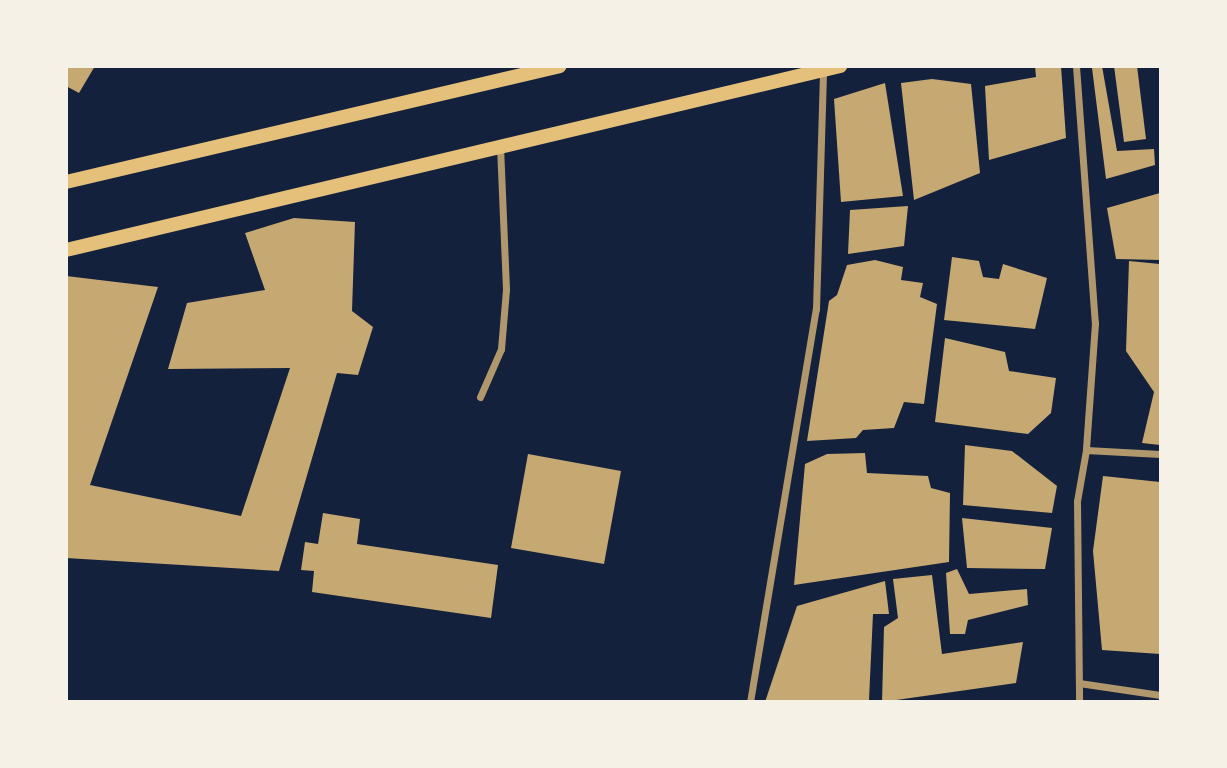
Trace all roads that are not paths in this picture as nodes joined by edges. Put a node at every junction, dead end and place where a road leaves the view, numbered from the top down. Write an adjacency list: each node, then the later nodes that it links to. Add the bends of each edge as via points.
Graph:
1 (560, 66): 6 (main road)
2 (840, 66): 4 (main road)
3 (1076, 66): 9 (street, via 1095,323)
4 (823, 71): 5 (main road); 13 (street, via 816,309)
5 (500, 148): 7 (main road); 8 (street, via 506,289 502,349)
6 (66, 182)
7 (66, 250)
8 (480, 397)
9 (1086, 450): 10 (street); 11 (street, via 1077,500)
10 (1160, 454)
11 (1079, 682): 12 (street); 14 (street)
12 (1160, 695)
13 (750, 702)
14 (1079, 702)

